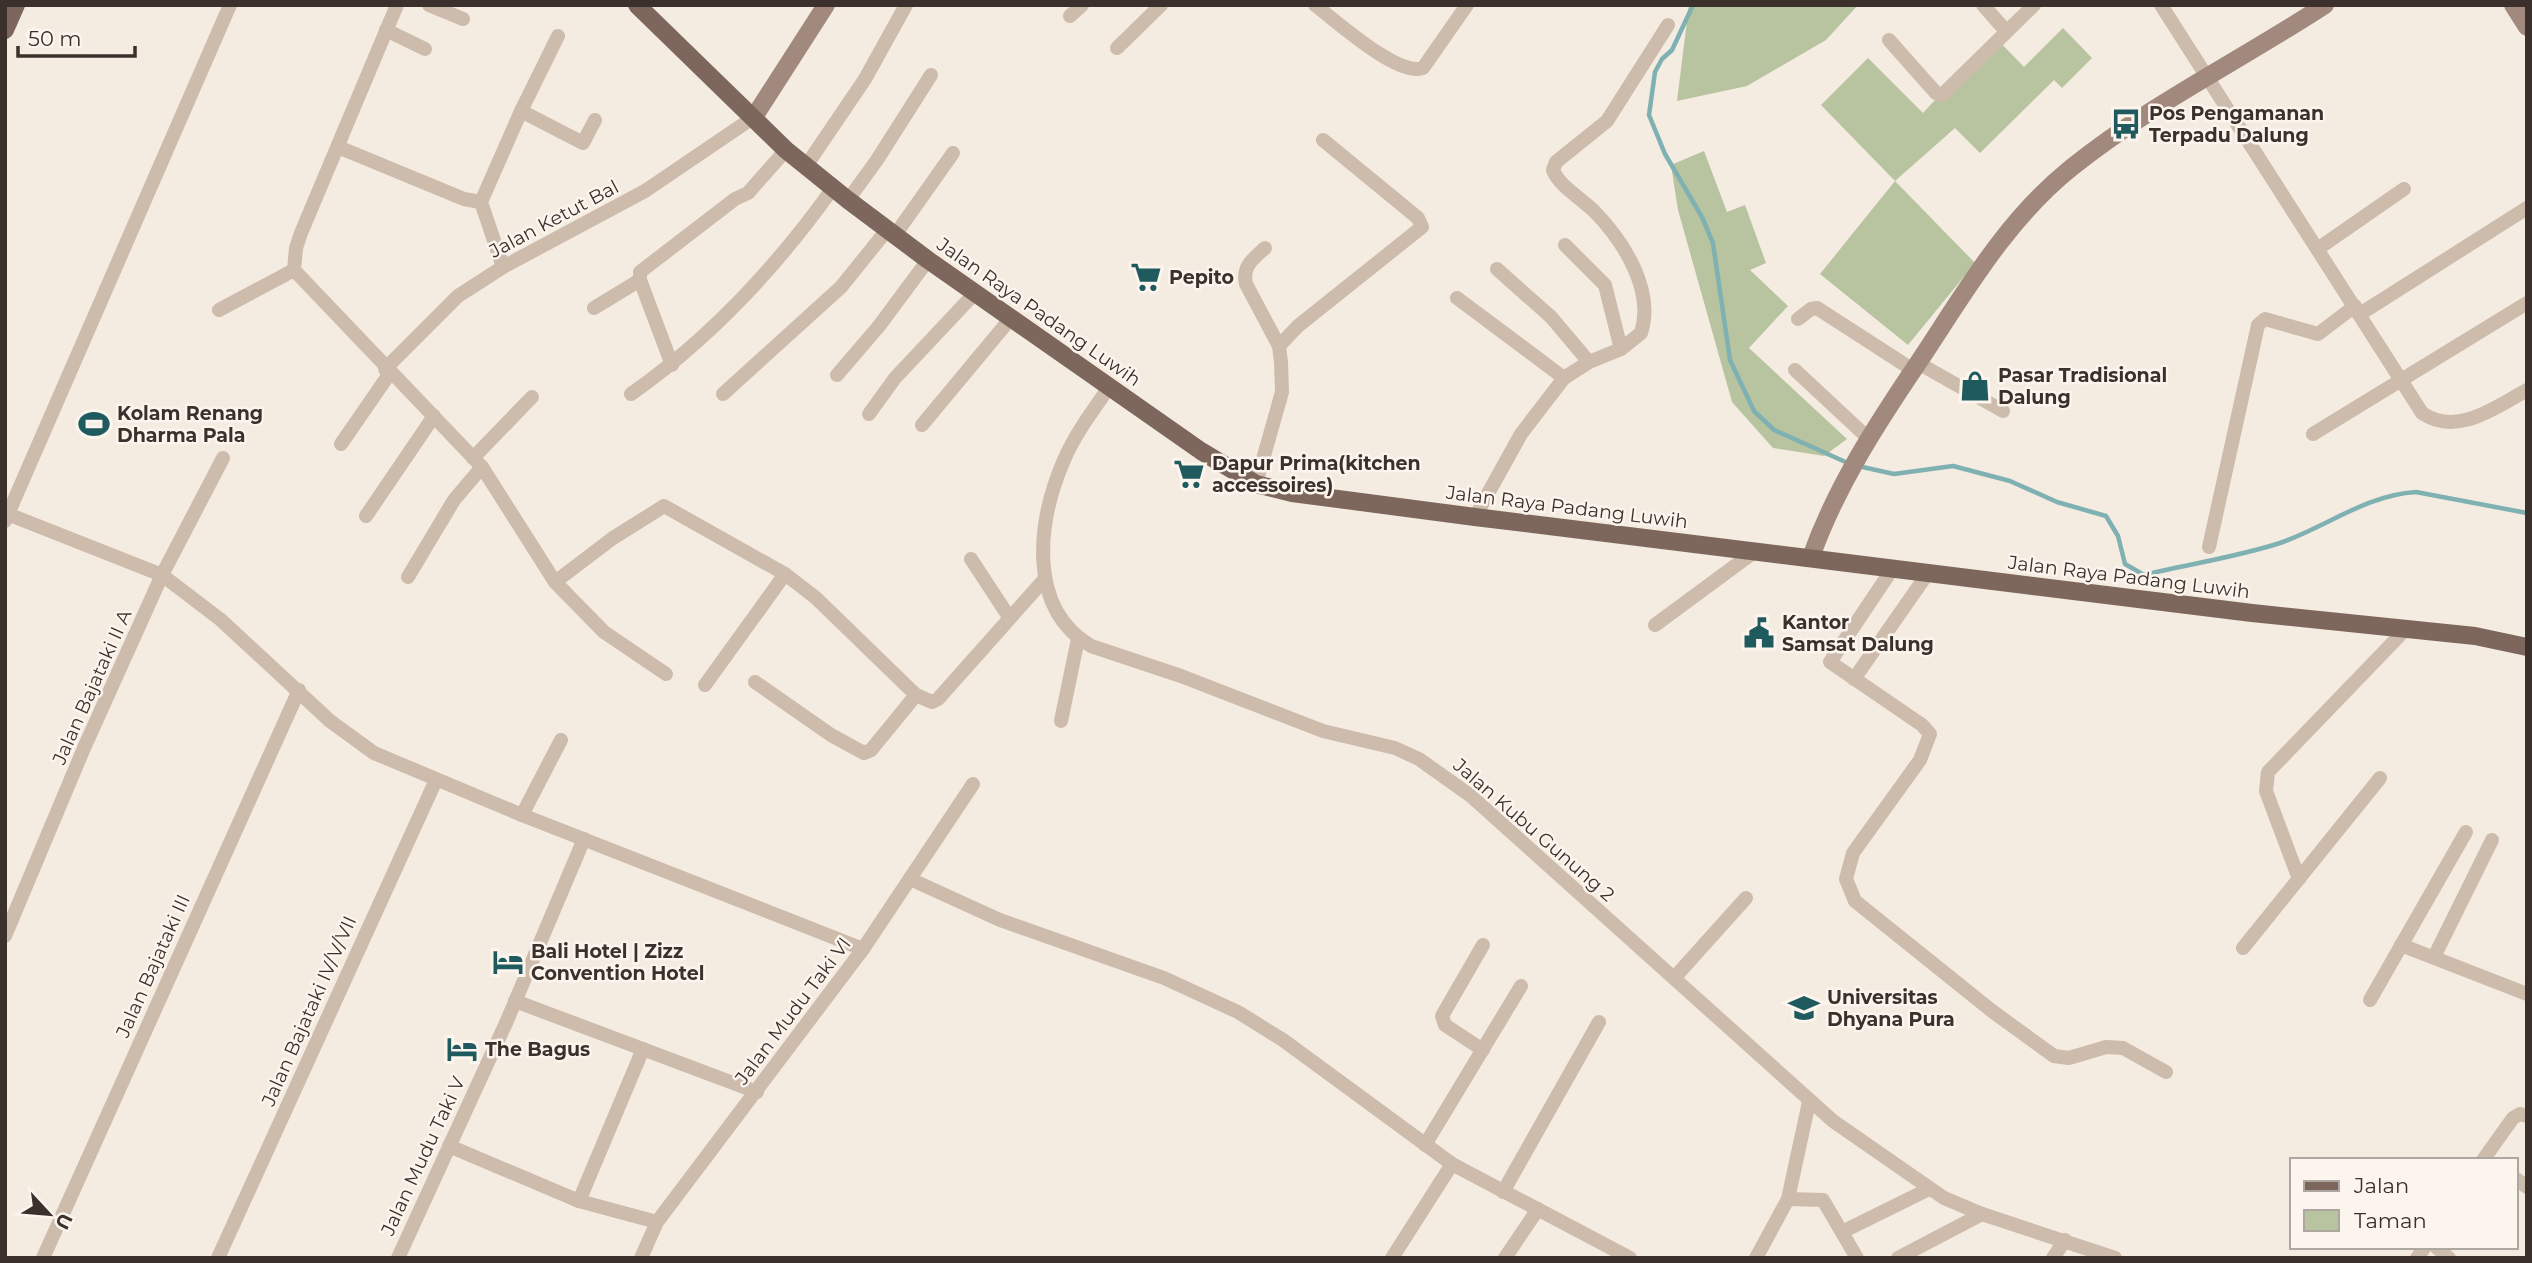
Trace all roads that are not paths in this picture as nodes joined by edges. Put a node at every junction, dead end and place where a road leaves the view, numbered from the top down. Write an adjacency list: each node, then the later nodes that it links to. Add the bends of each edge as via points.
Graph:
1 (16, 5): 21 (main road)
2 (230, 5): 85 (street)
3 (397, 5): 22 (street)
4 (429, 5): 18 (street)
5 (826, 5): 31 (street)
6 (905, 5): 37 (street, via 865,79)
7 (1082, 5): 17 (street)
8 (1161, 5): 26 (street)
9 (1315, 5): 10 (street, via 1412,70 1423,68)
10 (1466, 5)
11 (1983, 5): 23 (street)
12 (2034, 5): 23 (street)
13 (2161, 5): 29 (street)
14 (2325, 5): 29 (street)
15 (2513, 5): 20 (street)
16 (638, 6): 31 (main road, Jalan Raya Padang Luwih)
17 (1070, 16)
18 (463, 19)
19 (1668, 25): 61 (street, via 1607,121 1556,162 1553,170 1596,213 1625,251 1644,296 1641,333)
20 (2527, 27)
21 (5, 30)
22 (386, 30): 27 (street); 34 (street)
23 (2006, 31): 25 (street, via 1940,95)
24 (558, 36): 30 (street)
25 (1889, 40)
26 (1117, 48)
27 (425, 49)
28 (930, 75): 40 (street)
29 (2206, 78): 46 (street); 64 (street, via 2128,127 2036,199 1968,283)
30 (521, 111): 32 (street, via 583,143); 41 (street)
31 (754, 117): 35 (main road, Jalan Raya Padang Luwih); 48 (street, Jalan Ketut Bal, via 645,191)
32 (595, 120)
33 (1323, 140): 60 (street, via 1418,218 1422,227)
34 (338, 147): 41 (street, via 464,200); 50 (street, via 296,248)
35 (786, 150): 37 (main road, Jalan Raya Padang Luwih); 51 (street, via 748,193 643,268)
36 (953, 153): 43 (street)
37 (807, 166): 38 (main road, Jalan Raya Padang Luwih)
38 (832, 188): 40 (main road, Jalan Raya Padang Luwih); 63 (street, via 773,266)
39 (2404, 189): 46 (street)
40 (848, 200): 43 (main road, Jalan Raya Padang Luwih)
41 (481, 202): 48 (street)
42 (2527, 208): 57 (street)
43 (891, 232): 47 (main road, Jalan Raya Padang Luwih); 73 (street, via 841,287)
44 (1565, 245): 61 (street, via 1605,285)
45 (1265, 248): 60 (street, via 1244,275)
46 (2319, 248): 57 (street)
47 (928, 260): 52 (main road, Jalan Raya Padang Luwih); 67 (street)
48 (503, 267): 66 (street, Jalan Ketut Bal, via 457,296)
49 (1497, 268): 62 (street, via 1551,317)
50 (294, 270): 56 (street); 66 (street)
51 (640, 280): 55 (street); 63 (street)
52 (975, 293): 58 (main road, Jalan Raya Padang Luwih); 76 (street, via 895,378)
53 (1457, 299): 68 (street)
54 (2527, 303): 69 (street)
55 (594, 308)
56 (219, 310)
57 (2357, 310): 69 (street); 88 (street, via 2318,334 2266,319 2259,325)
58 (1011, 318): 70 (main road, Jalan Raya Padang Luwih); 78 (street)
59 (1798, 319): 64 (street, via 1818,309)
60 (1279, 346): 84 (street, via 1282,392)
61 (1621, 349): 62 (street)
62 (1589, 362): 68 (street)
63 (672, 365): 72 (street)
64 (1915, 366): 75 (street); 80 (street)
65 (1794, 370): 80 (street)
66 (387, 371): 77 (street); 81 (street, Jalan Ketut Bal)
67 (837, 374)
68 (1564, 378): 87 (street, via 1521,434)
69 (2401, 382): 71 (street, via 2422,414 2455,421 2475,419); 79 (street)
70 (1110, 386): 84 (main road, Jalan Raya Padang Luwih); 97 (street, via 1064,460 1048,514)
71 (2527, 390)
72 (631, 394)
73 (723, 394)
74 (532, 397): 83 (street)
75 (2003, 411)
76 (869, 414)
77 (434, 416): 83 (street); 86 (street)
78 (922, 425)
79 (2313, 434)
80 (1868, 438): 90 (street)
81 (341, 444)
82 (223, 458): 95 (street, Jalan Bajataki II A)
83 (477, 462): 96 (street); 98 (street)
84 (1256, 484): 87 (main road, Jalan Raya Padang Luwih, via 1292,493)
85 (6, 516): 95 (street)
86 (366, 516)
87 (1475, 517): 89 (main road, Jalan Raya Padang Luwih)
88 (2209, 547)
89 (1754, 552): 90 (main road, Jalan Raya Padang Luwih); 100 (street)
90 (1811, 557): 92 (main road, Jalan Raya Padang Luwih)
91 (971, 559): 99 (street)
92 (1893, 568): 93 (main road, Jalan Raya Padang Luwih); 105 (street, via 1830,662)
93 (1928, 573): 101 (main road, Jalan Raya Padang Luwih); 105 (street)
94 (785, 574): 98 (street, via 664,506); 107 (street); 109 (street)
95 (162, 575): 108 (street); 122 (street, Jalan Bajataki II A)
96 (408, 577)
97 (1043, 581): 99 (street); 102 (street, via 1062,621)
98 (555, 582): 104 (street, via 604,632)
99 (1009, 617): 109 (street, via 938,699)
100 (1655, 625)
101 (2405, 630): 103 (main road, Jalan Raya Padang Luwih, via 2474,636); 119 (street, via 2268,772 2266,791)
102 (1078, 639): 110 (street); 128 (street, Jalan Kubu Gunung 2, via 1323,731 1395,748 1419,759 1471,796)
103 (2527, 647)
104 (666, 674)
105 (1854, 679): 136 (street, via 1930,734 1920,760 1853,853 1846,879 1855,901 2054,1056 2068,1058 2106,1047 2123,1048)
106 (755, 682): 109 (street, via 864,753)
107 (705, 685)
108 (299, 690): 113 (street, via 355,742); 154 (street, Jalan Bajataki III)
109 (916, 695)
110 (1061, 721)
111 (561, 740): 115 (street)
112 (2379, 778): 119 (street)
113 (436, 780): 115 (street); 155 (street, Jalan Bajataki IV/V/VII)
114 (973, 784): 120 (street, Jalan Mudu Taki VI)
115 (522, 815): 117 (street)
116 (2466, 832): 124 (street)
117 (584, 839): 126 (street); 132 (street, Jalan Mudu Taki V)
118 (2492, 840): 127 (street)
119 (2299, 878): 125 (street)
120 (910, 879): 126 (street, Jalan Mudu Taki VI); 140 (street, via 1000,920 1201,992 1271,1031)
121 (1746, 898): 128 (street)
122 (5, 936)
123 (1483, 945): 135 (street, via 1442,1016 1445,1025)
124 (2401, 945): 127 (street); 131 (street)
125 (2243, 948)
126 (863, 949): 137 (street, Jalan Mudu Taki VI)
127 (2434, 957): 130 (street)
128 (1675, 977): 138 (street, Jalan Kubu Gunung 2)
129 (1521, 986): 135 (street)
130 (2527, 994)
131 (2370, 1000)
132 (515, 1001): 134 (street); 141 (street, Jalan Mudu Taki V)
133 (1598, 1022): 145 (street)
134 (643, 1049): 137 (street); 147 (street)
135 (1483, 1049): 140 (street)
136 (2166, 1073)
137 (757, 1092): 150 (street, Jalan Mudu Taki VI)
138 (1809, 1102): 144 (street, Jalan Kubu Gunung 2); 146 (street)
139 (2520, 1117): 142 (street)
140 (1425, 1145): 143 (street)
141 (449, 1146): 147 (street); 156 (street, Jalan Mudu Taki V)
142 (2488, 1158)
143 (1452, 1164): 145 (street); 158 (street)
144 (1929, 1189): 149 (street, Jalan Kubu Gunung 2); 151 (street)
145 (1503, 1192): 148 (street)
146 (1788, 1199): 151 (street, via 1823,1200); 160 (street)
147 (579, 1201): 150 (street)
148 (1538, 1209): 153 (street); 159 (street)
149 (1982, 1214): 152 (street, Jalan Kubu Gunung 2); 162 (street)
150 (657, 1222): 157 (street, Jalan Mudu Taki VI)
151 (1842, 1232): 161 (street)
152 (2065, 1240): 163 (street); 164 (street, Jalan Kubu Gunung 2)
153 (1624, 1256)
154 (43, 1258)
155 (218, 1258)
156 (398, 1258)
157 (641, 1258)
158 (1392, 1258)
159 (1505, 1258)
160 (1756, 1258)
161 (1857, 1258)
162 (1898, 1258)
163 (2053, 1258)
164 (2115, 1258)

